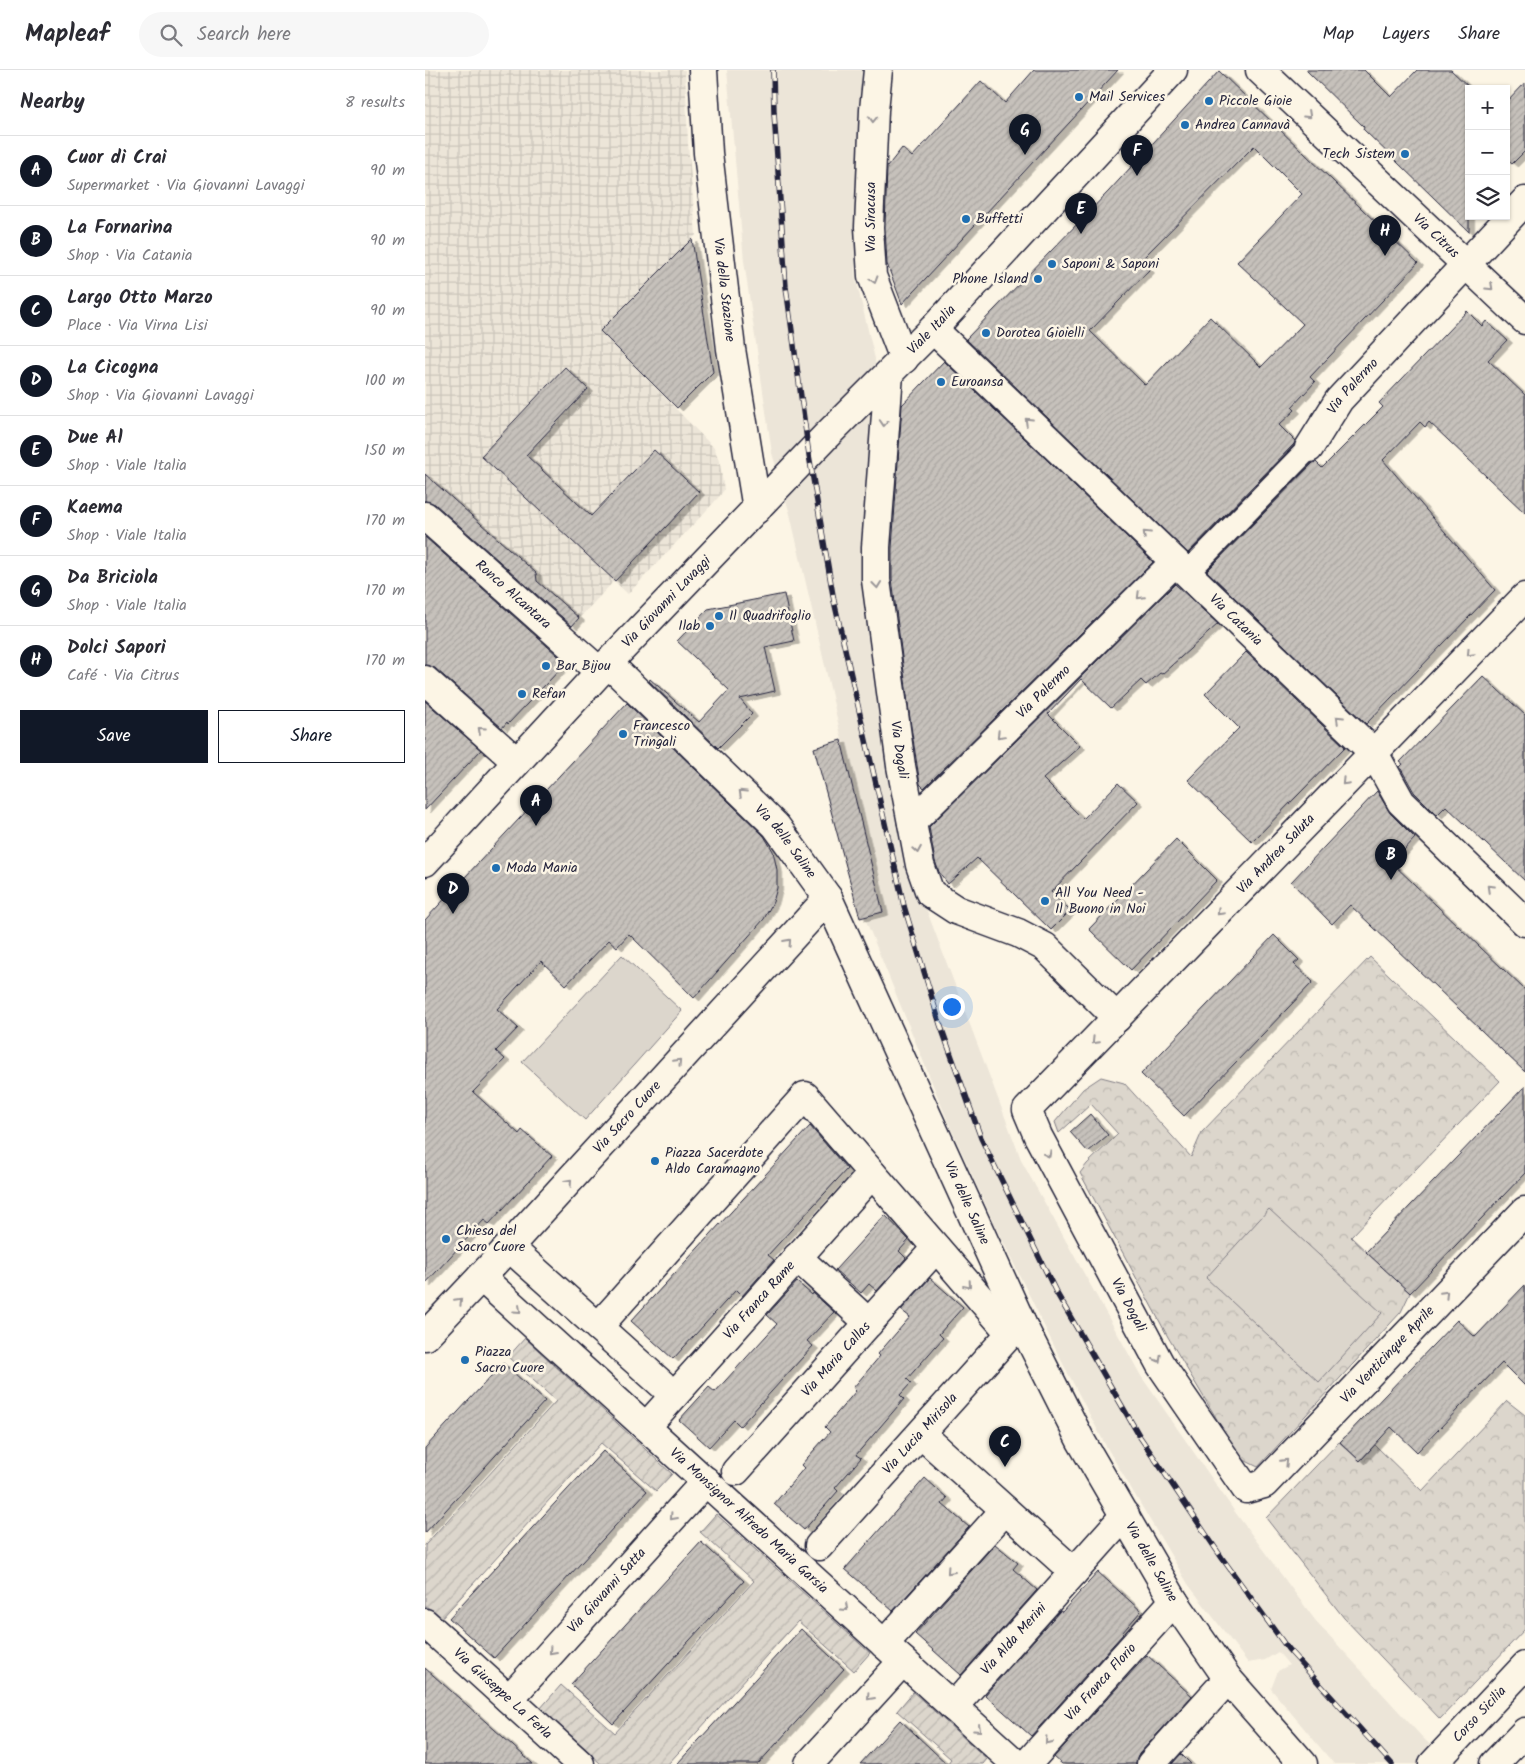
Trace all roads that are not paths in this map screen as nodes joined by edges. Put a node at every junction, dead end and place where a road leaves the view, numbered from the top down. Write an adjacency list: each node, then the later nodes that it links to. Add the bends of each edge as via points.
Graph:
1 (703, 70): 12 (street, Via della Stazione, via 708,153 731,348)
2 (878, 70): 9 (street, Via Siracusa, one-way to 9, via 869,227 872,276)
3 (1173, 70): 8 (street, Viale Italia)
4 (1260, 70): 6 (street, Via Citrus, one-way to 6)
5 (1525, 201): 6 (street, Via Palermo)
6 (1465, 264): 7 (street, Via Citrus, one-way to 7); 10 (street, Via Palermo, via 1339,400)
7 (1525, 320)
8 (933, 330): 9 (street, Viale Italia); 14 (street, Via Catania, one-way to 8)
9 (896, 367): 11 (street, Viale Italia); 20 (street, Via Dogali, one-way to 20, via 876,547 876,580 901,766)
10 (1309, 448): 14 (street, Via Palermo)
11 (809, 455): 12 (street, Via Giovanni Lavaggi)
12 (757, 509): 16 (street, Via Giovanni Lavaggi)
13 (425, 516): 16 (street, Ronco Alcantara)
14 (1181, 568): 18 (street, Via Catania, one-way to 14); 20 (street, Via Palermo, one-way to 20)
15 (1525, 597): 18 (street, Via Andrea Saluta, one-way to 18)
16 (604, 668): 19 (street, Via Giovanni Lavaggi); 22 (street, Via delle Saline, one-way to 16, via 776,826)
17 (425, 680): 19 (street, one-way to 17)
18 (1374, 753): 23 (street, Via Catania, one-way to 18, via 1401,802); 24 (street, Via Andrea Saluta, one-way to 24)
19 (517, 762): 21 (street, Via Giovanni Lavaggi)
20 (912, 822): 24 (street, Via Dogali, one-way to 24, via 920,865 930,894 956,910 1018,933 1045,947)
21 (425, 862)
22 (829, 898): 28 (street, Via Sacro Cuore, one-way to 22); 34 (street, Via delle Saline)
23 (1525, 922)
24 (1117, 1018): 25 (street, Via Andrea Saluta, one-way to 25)
25 (1027, 1110): 41 (street, Via Dogali, one-way to 41, via 1160,1364)
26 (871, 1174): 29 (street); 30 (street, Via Franca Rame); 33 (street, via 805,1096)
27 (1525, 1211): 41 (street, Via Venticinque Aprile, one-way to 27, via 1264,1484)
28 (509, 1247): 31 (street, Via Sacro Cuore); 33 (street)
29 (936, 1248): 32 (street, Via Maria Callas); 34 (street, one-way to 34)
30 (797, 1257): 32 (street); 36 (street, Via Franca Rame)
31 (481, 1277): 35 (street, Via Sacro Cuore, one-way to 31); 37 (street, Via Monsignor Alfredo Maria Garsia, one-way to 37)
32 (869, 1323): 39 (street, Via Maria Callas)
33 (598, 1327): 36 (street)
34 (1016, 1328): 38 (street, Via Lucia Mirisola); 43 (street, Via delle Saline)
35 (425, 1336)
36 (674, 1395): 37 (street, Via Franca Rame)
37 (646, 1427): 40 (street, Via Monsignor Alfredo Maria Garsia)
38 (921, 1434): 42 (street); 44 (street, Via Lucia Mirisola)
39 (736, 1471)
40 (706, 1481): 48 (street, Via Monsignor Alfredo Maria Garsia, one-way to 48); 51 (street, Via Giovanni Satta, one-way to 51)
41 (1246, 1489)
42 (1005, 1510): 45 (street); 48 (street, one-way to 48)
43 (1125, 1515): 45 (street, Via Alda Merini); 46 (street, Via delle Saline)
44 (819, 1546)
45 (1074, 1572): 52 (street, Via Alda Merini)
46 (1174, 1601): 50 (street, Via delle Saline); 54 (street, Via Franca Florio, one-way to 54)
47 (425, 1623): 51 (street, Via Giuseppe La Ferla)
48 (893, 1653): 52 (street, Via Monsignor Alfredo Maria Garsia); 56 (street, one-way to 56)
49 (1525, 1666): 59 (street, Corso Sicilia)
50 (1228, 1678): 57 (street); 58 (street, Via delle Saline)
51 (509, 1699): 55 (street, Via Giuseppe La Ferla)
52 (953, 1707): 54 (street, Via Monsignor Alfredo Maria Garsia, one-way to 54)
53 (1525, 1732): 60 (street)
54 (1016, 1763)
55 (580, 1764)
56 (809, 1764)
57 (1151, 1764)
58 (1303, 1764)
59 (1433, 1764)
60 (1494, 1764)

